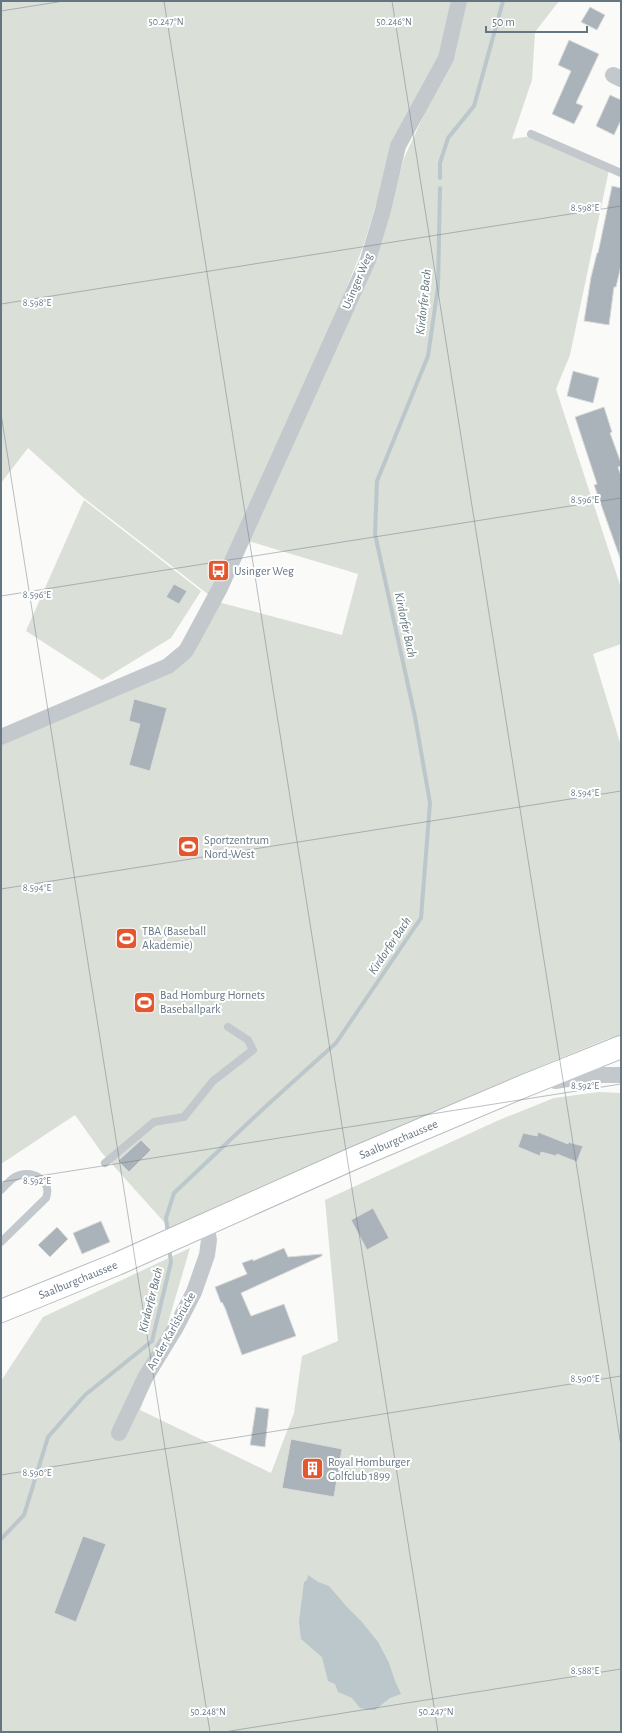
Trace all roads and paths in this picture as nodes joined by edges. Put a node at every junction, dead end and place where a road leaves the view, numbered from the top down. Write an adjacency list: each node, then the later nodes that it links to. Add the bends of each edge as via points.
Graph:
1 (459, 1): 4 (street, Usinger Weg, via 446,58 398,146 368,260 228,569 186,651 168,666)
2 (531, 134): 3 (lane)
3 (621, 173)
4 (1, 737)
5 (228, 1027): 9 (lane, via 248,1040 253,1050 213,1081 184,1117 154,1122)
6 (618, 1049): 8 (main road, Saalburgchaussee)
7 (621, 1075): 8 (street, via 590,1075)
8 (524, 1086): 11 (main road, Saalburgchaussee)
9 (105, 1163)
10 (1, 1190): 12 (lane, via 14,1177 21,1175 34,1176 50,1183 46,1198)
11 (206, 1224): 13 (main road, Saalburgchaussee, via 144,1252); 14 (street, An der Karlsbrücke, via 209,1240 207,1255 194,1292 145,1378)
12 (1, 1242)
13 (5, 1307)
14 (119, 1433)

